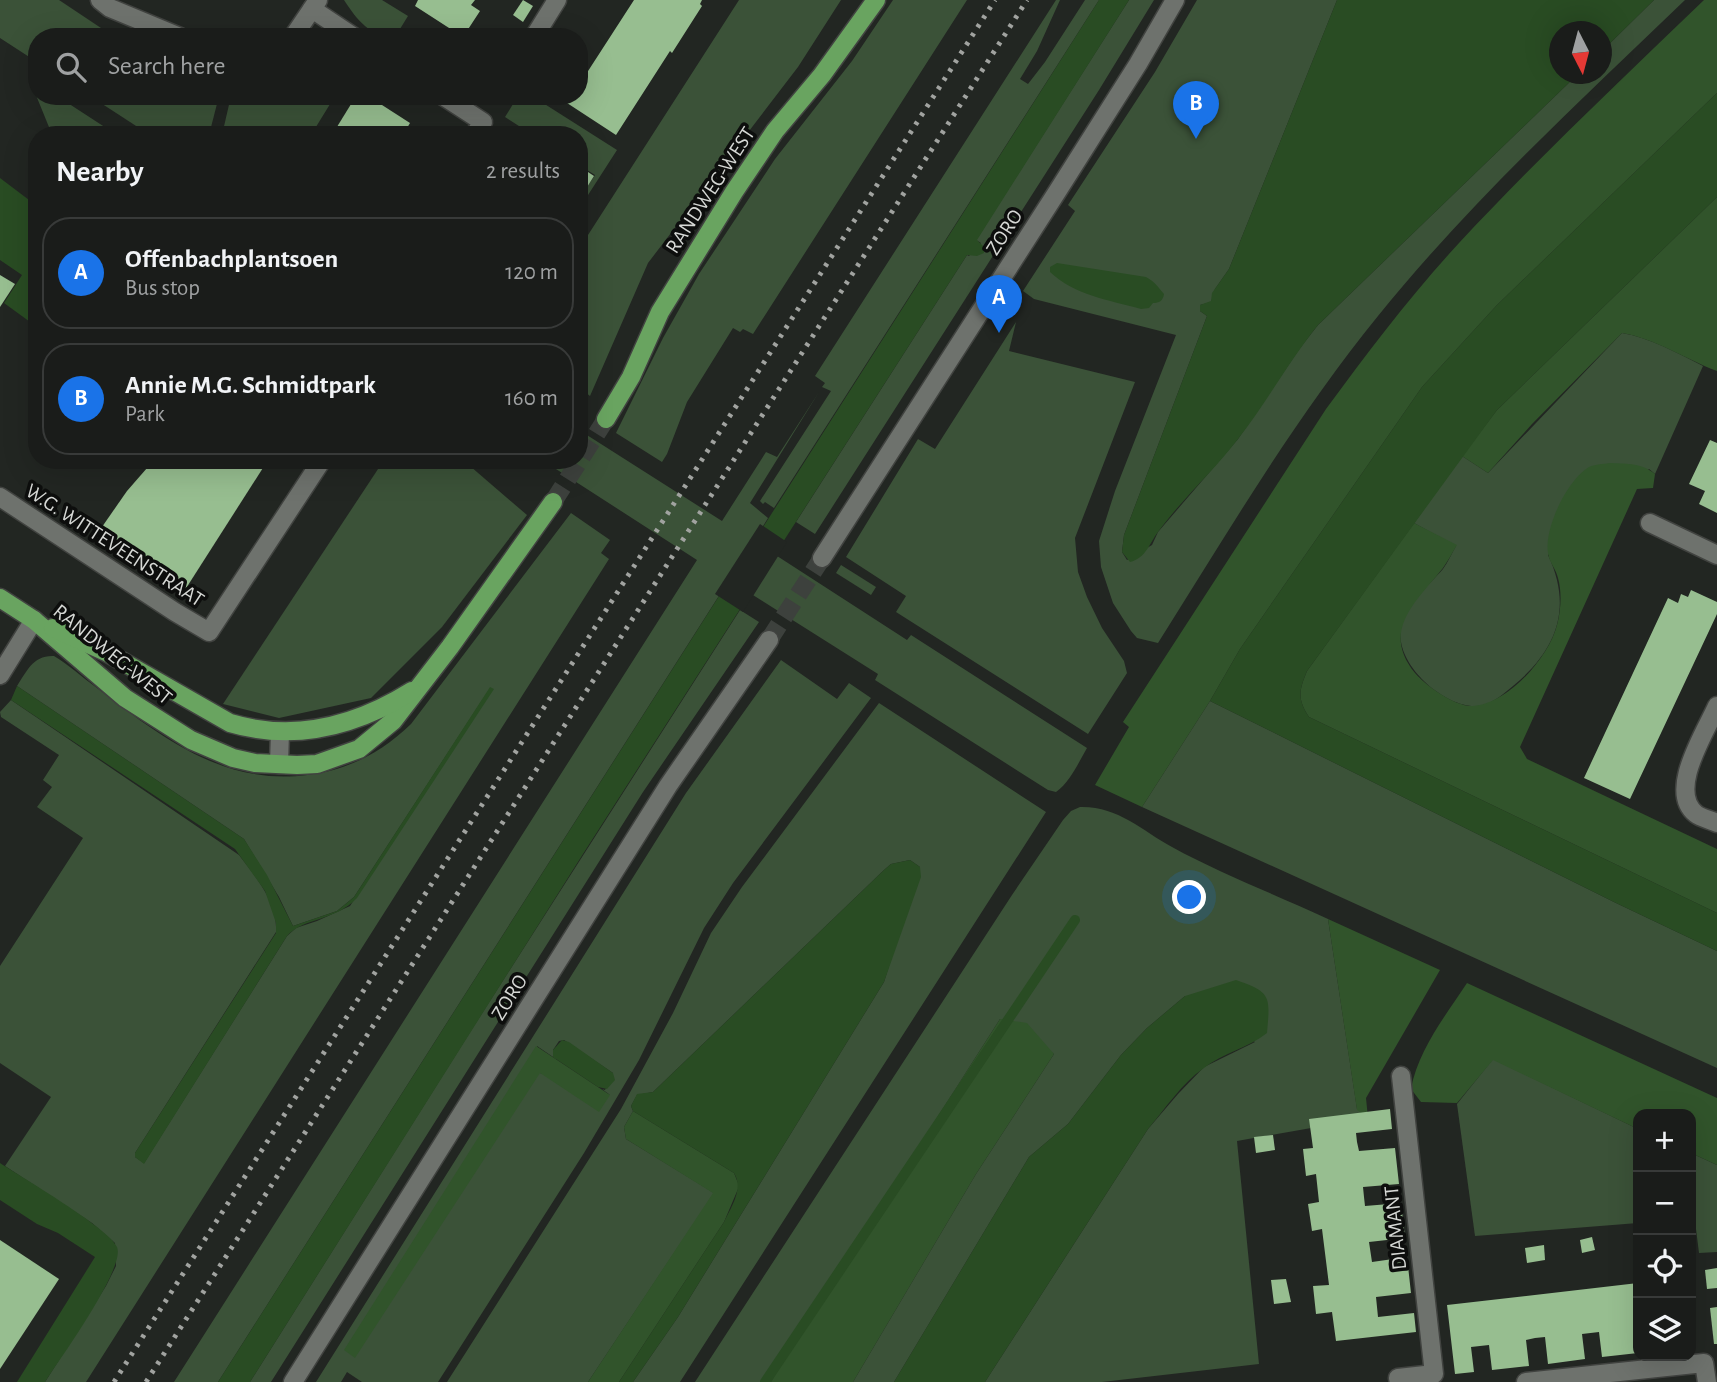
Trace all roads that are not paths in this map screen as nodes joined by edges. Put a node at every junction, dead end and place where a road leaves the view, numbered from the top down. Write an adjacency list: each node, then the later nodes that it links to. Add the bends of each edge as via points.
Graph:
1 (100, 0): 6 (street)
2 (557, 0): 9 (street)
3 (876, 0): 12 (main road, RANDWEG-WEST, via 734,192 660,312)
4 (1175, 0): 18 (street, ZORO)
5 (315, 5): 7 (street); 8 (street)
6 (158, 28)
7 (299, 28)
8 (343, 28)
9 (540, 28)
10 (457, 105): 11 (street, via 483,122)
11 (480, 126)
12 (606, 419)
13 (316, 469): 14 (street, W.G. WITTEVEENSTRAAT, via 209,632)
14 (0, 498)
15 (553, 502): 23 (main road, RANDWEG-WEST)
16 (1650, 523): 17 (street)
17 (1717, 555)
18 (822, 558)
19 (0, 598): 20 (main road)
20 (34, 620): 22 (street); 25 (main road, RANDWEG-WEST, via 106,652 230,723); 26 (main road, RANDWEG-WEST, via 125,698 184,737 233,758)
21 (769, 640): 30 (street, ZORO, via 668,786)
22 (0, 675)
23 (428, 676): 25 (main road, RANDWEG-WEST, via 396,701 360,717 308,731); 26 (main road, RANDWEG-WEST, via 393,721 359,749 317,764)
24 (1717, 706): 27 (street, via 1684,780 1685,798 1696,814)
25 (280, 732): 26 (street)
26 (279, 764)
27 (1717, 823)
28 (1401, 1076): 29 (street, DIAMANT)
29 (1435, 1378): 31 (street, DIAMANT, via 1398,1378)
30 (293, 1382)
31 (1399, 1382)
32 (1526, 1382): 33 (street, via 1704,1363)
33 (1707, 1382)

